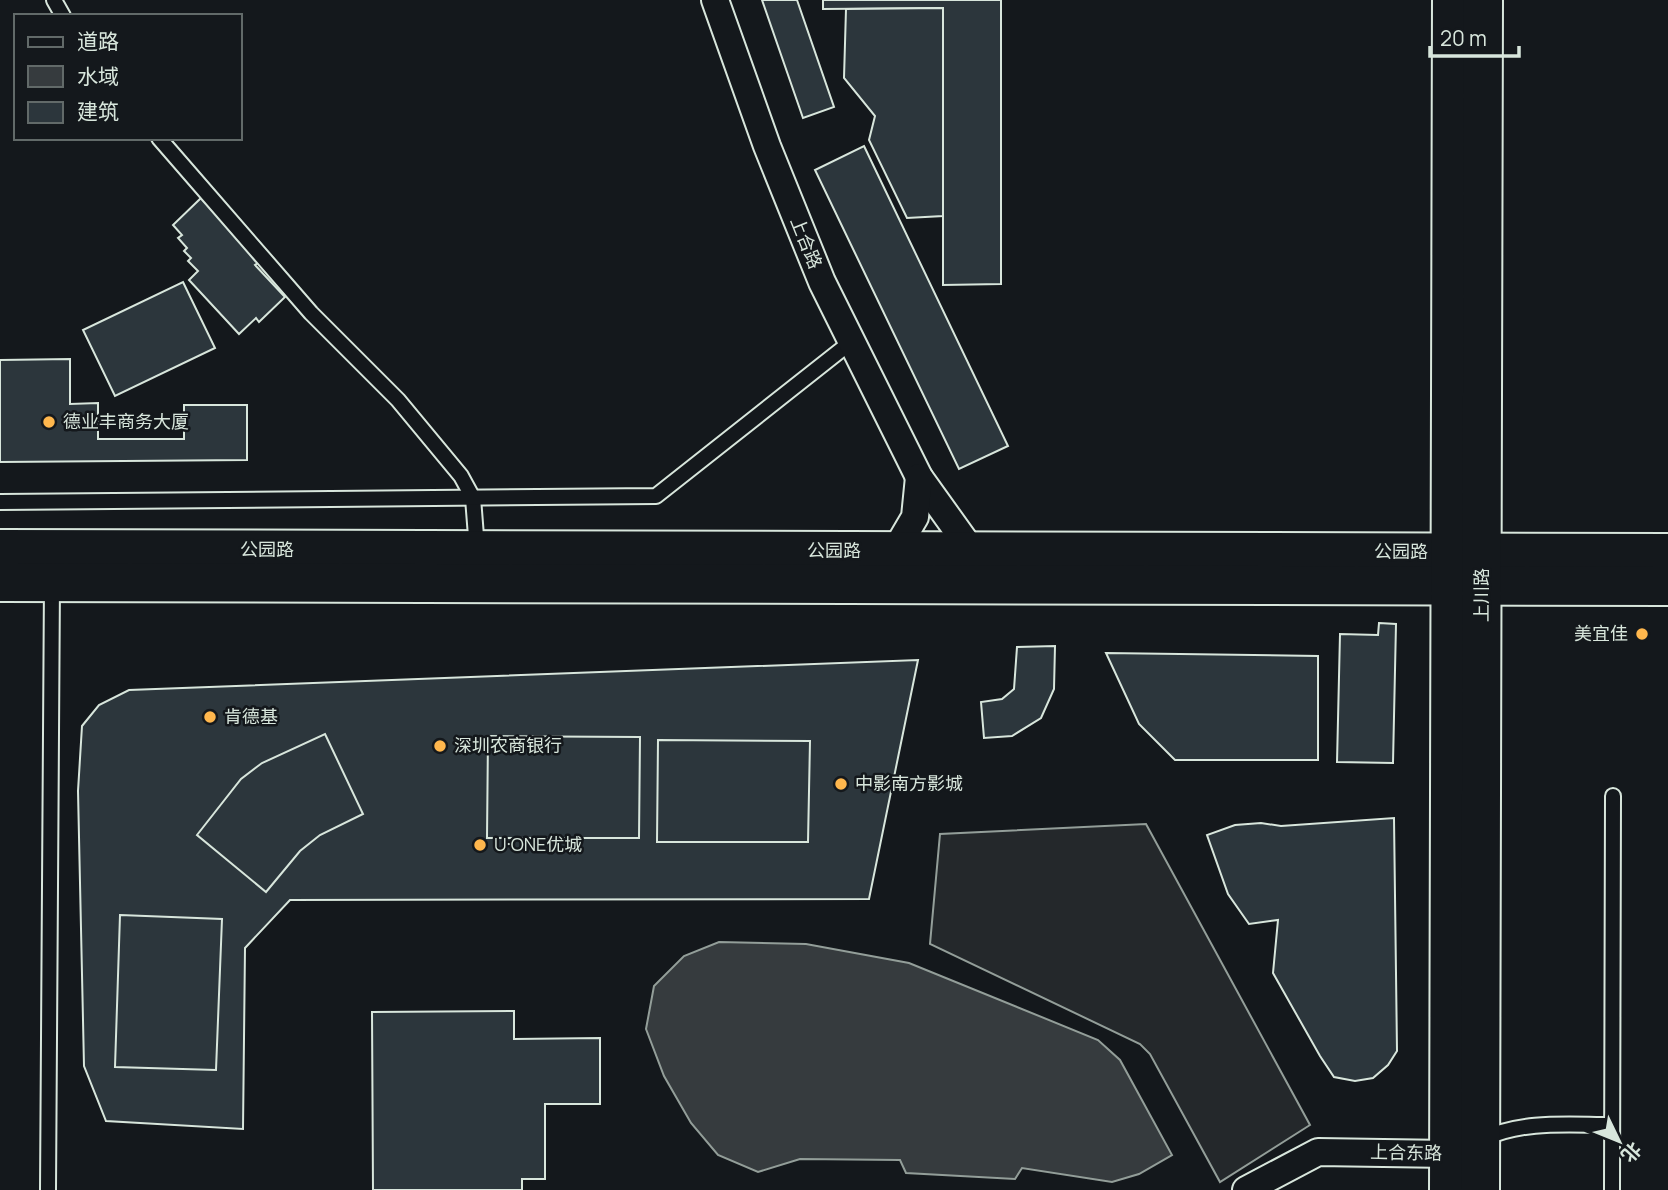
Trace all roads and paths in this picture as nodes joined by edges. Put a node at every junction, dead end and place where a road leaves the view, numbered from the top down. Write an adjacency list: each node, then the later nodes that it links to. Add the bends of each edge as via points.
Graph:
1 (715, 0): 5 (street, 上合路, via 767,146)
2 (1452, 0): 14 (main road, 上川路)
3 (1483, 0): 14 (main road, 上川路)
4 (161, 140): 7 (lane, via 311,313 398,400 461,476)
5 (851, 342): 6 (street, 上合路); 7 (lane, via 656,496)
6 (919, 477): 11 (street, via 915,517); 12 (street, 上合路)
7 (472, 498): 8 (lane); 10 (lane)
8 (0, 502)
9 (0, 549): 10 (main road, 公园路)
10 (478, 550): 11 (main road, 公园路)
11 (895, 551): 12 (main road, 公园路)
12 (971, 551): 14 (main road, 公园路)
13 (1668, 553): 14 (main road, 公园路)
14 (1466, 569): 16 (main road, 公园路); 17 (main road, 公园路); 20 (main road, 上川路)
15 (0, 582): 16 (main road, 公园路)
16 (52, 582): 21 (lane)
17 (1668, 586)
18 (1613, 796): 19 (lane)
19 (1612, 1125): 20 (lane, 上合东路, via 1504,1129); 24 (lane)
20 (1460, 1162): 22 (street, 上合东路, via 1318,1152); 23 (main road, 上川路)
21 (48, 1190)
22 (1246, 1190)
23 (1480, 1190)
24 (1612, 1190)

